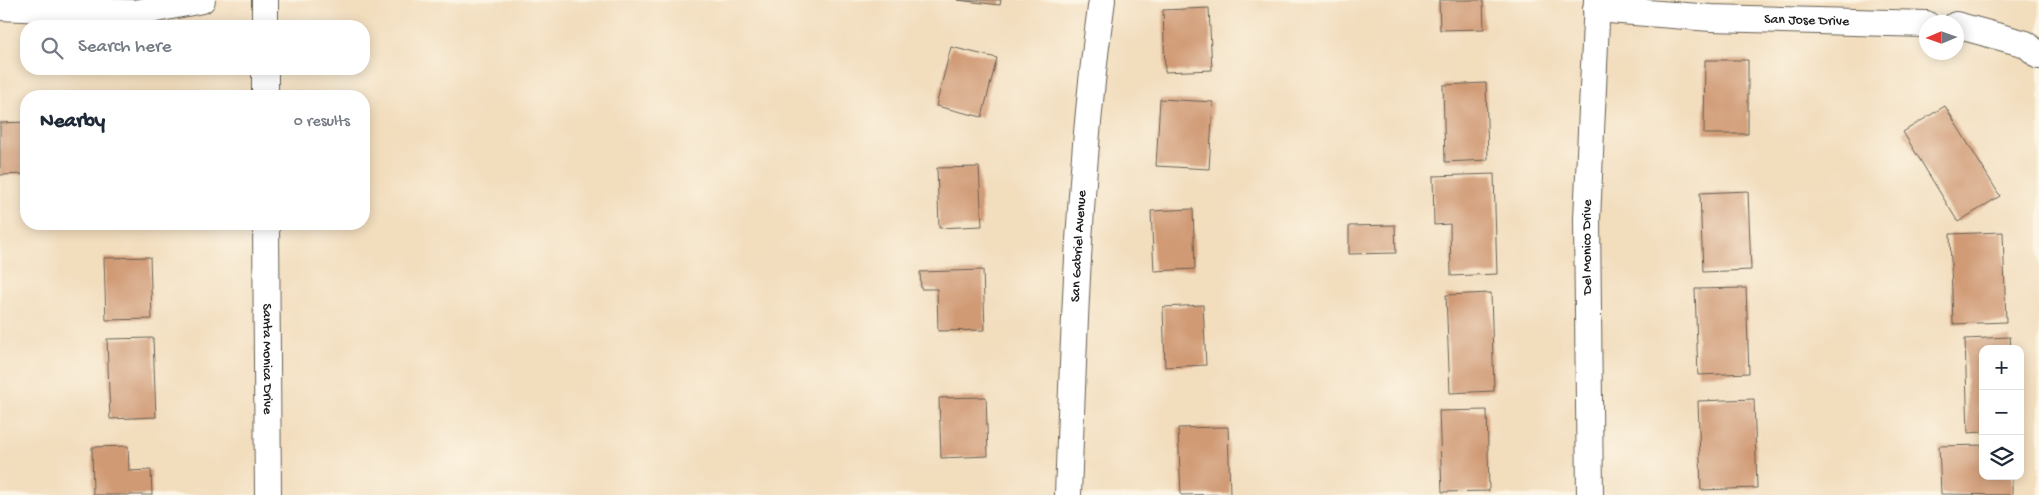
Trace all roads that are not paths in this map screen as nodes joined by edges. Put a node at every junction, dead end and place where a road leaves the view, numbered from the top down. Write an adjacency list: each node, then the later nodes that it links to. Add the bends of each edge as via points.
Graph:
1 (202, 0): 5 (street, via 135,13)
2 (264, 0): 6 (street)
3 (1102, 0): 14 (street, San Gabriel Avenue, via 1092,76 1076,284)
4 (1597, 5): 7 (street, San Jose Drive, via 1712,18); 15 (street, Del Monico Drive, via 1587,219)
5 (0, 7)
6 (265, 20)
7 (1919, 24)
8 (1964, 27): 9 (street, via 2026,44)
9 (2039, 56)
10 (265, 75): 11 (street)
11 (265, 90)
12 (266, 230): 13 (street, Santa Monica Drive)
13 (268, 495)
14 (1068, 495)
15 (1590, 495)

